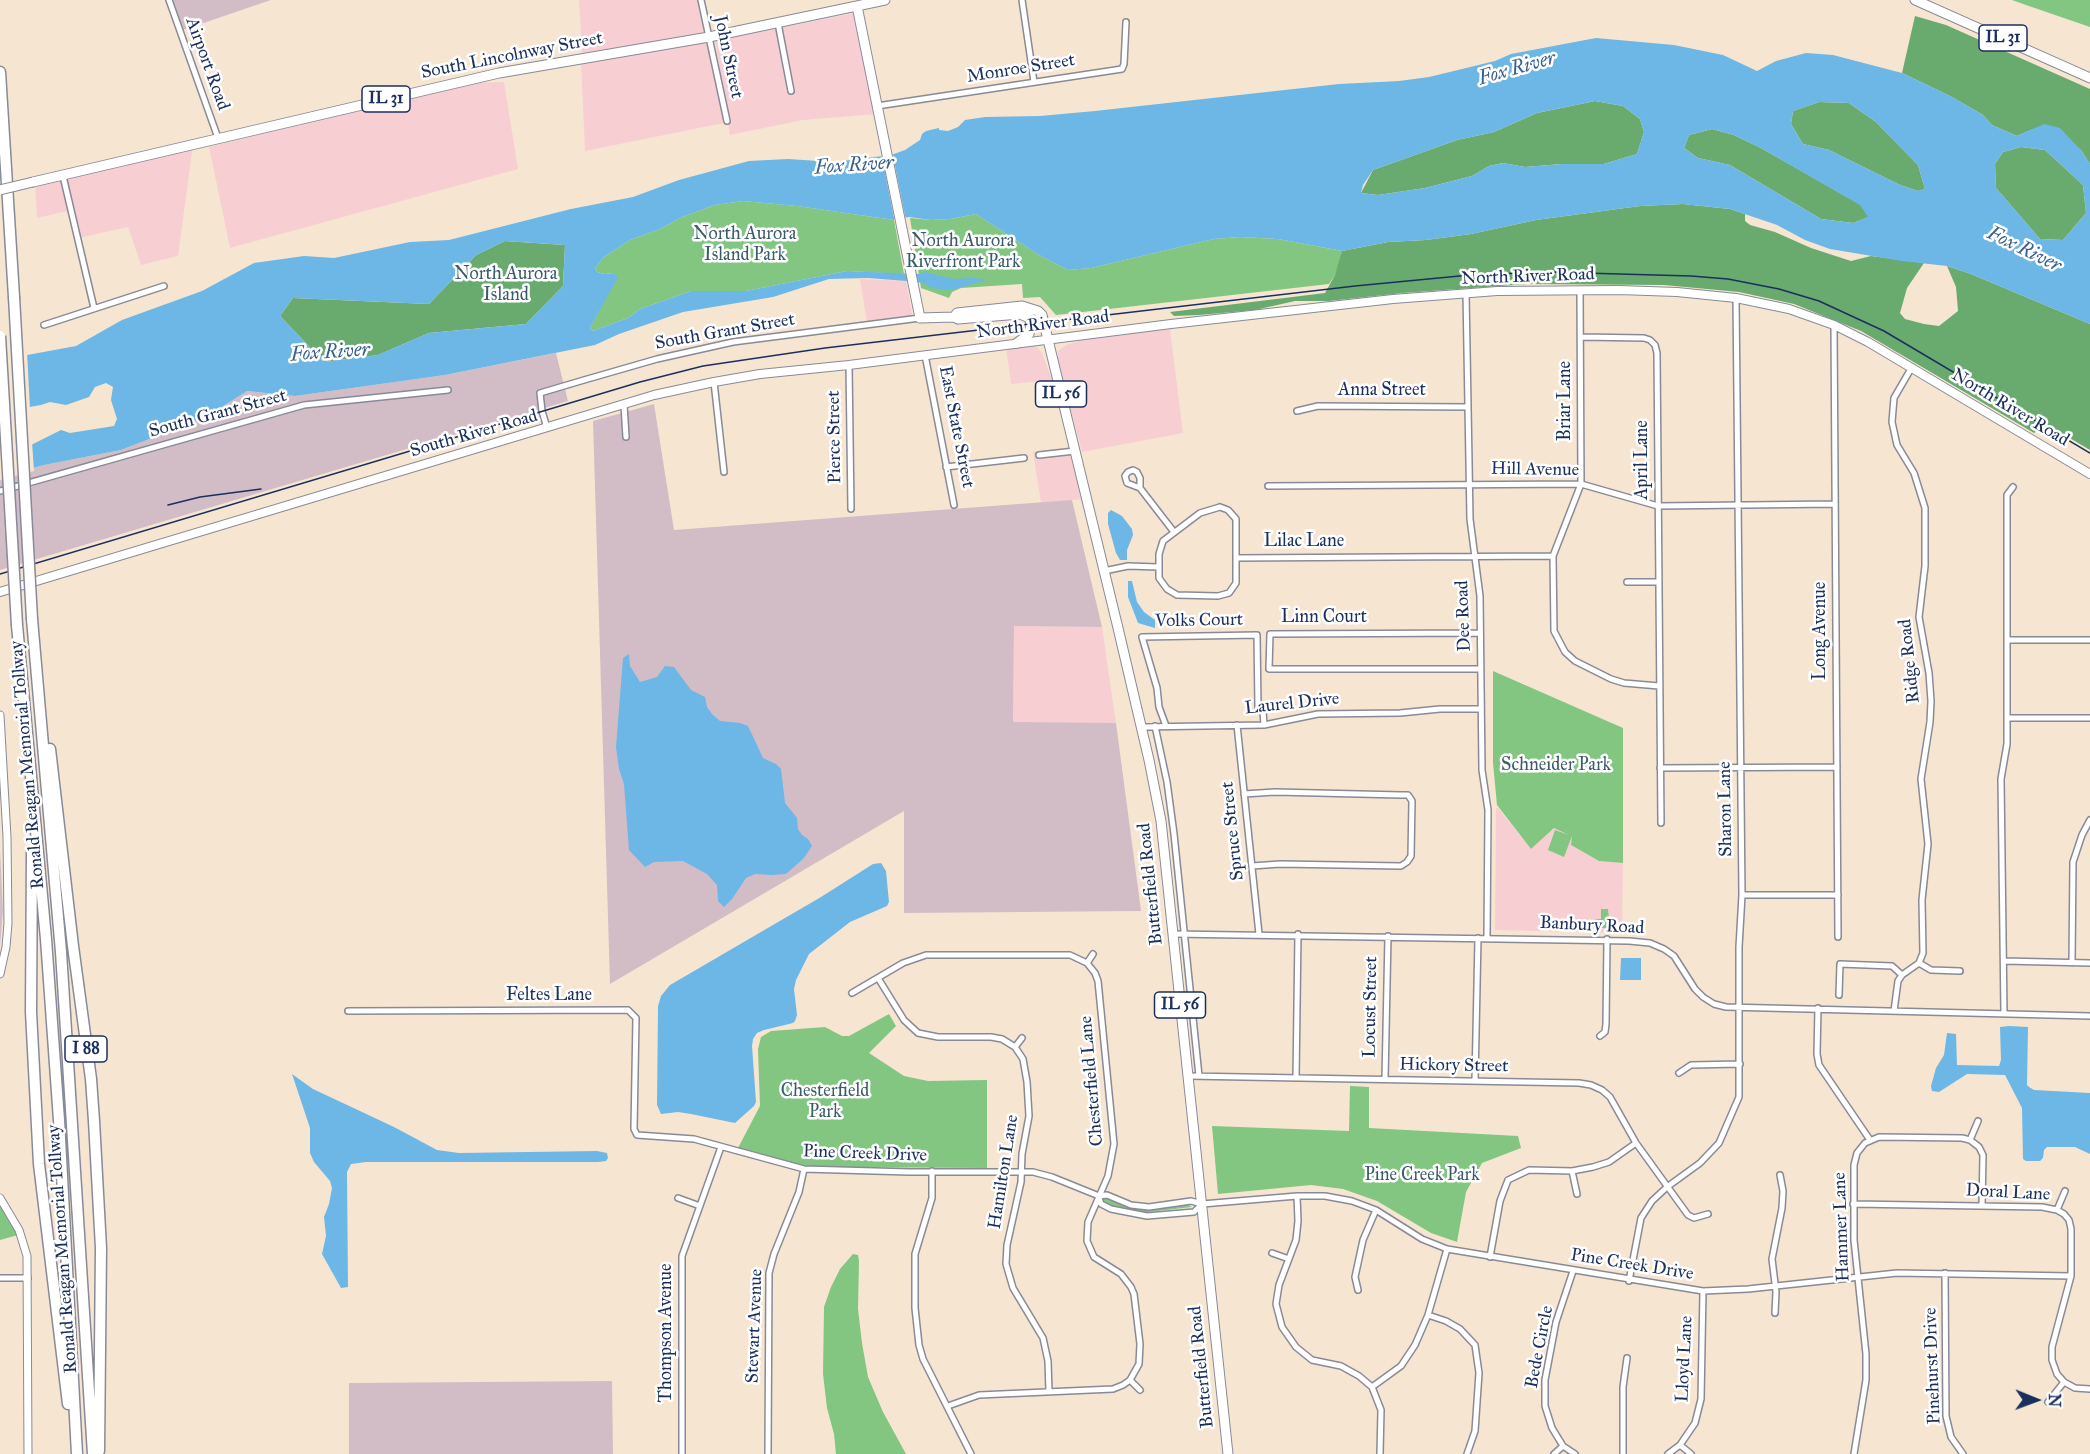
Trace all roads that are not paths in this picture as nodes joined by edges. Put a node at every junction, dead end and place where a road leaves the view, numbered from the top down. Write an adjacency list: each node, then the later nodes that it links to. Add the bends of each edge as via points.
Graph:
1 (169, 0): 16 (street, Airport Road)
2 (701, 0): 9 (street, John Street)
3 (885, 0): 6 (main road, IL 31)
4 (1022, 0): 12 (street)
5 (1915, 0): 11 (main road, IL 31)
6 (856, 3): 8 (main road, South Lincolnway Street / IL 31); 14 (main road)
7 (1126, 22): 12 (street, Monroe Street, via 1124,68)
8 (778, 23): 9 (main road, South Lincolnway Street / IL 31); 13 (street)
9 (709, 37): 15 (street, John Street); 16 (main road, South Lincolnway Street / IL 31, via 499,73)
10 (0, 72): 73 (highway, Ronald Reagan Memorial Tollway / I 88, bridge)
11 (2090, 78)
12 (1034, 82): 14 (street, Monroe Street)
13 (791, 90)
14 (877, 106): 26 (main road)
15 (727, 121)
16 (218, 138): 17 (main road, South Lincolnway Street / IL 31)
17 (63, 176): 18 (main road, South Lincolnway Street / IL 31, bridge); 23 (street)
18 (0, 190)
19 (164, 286): 23 (street)
20 (1580, 290): 21 (main road, North River Road); 22 (main road, North River Road); 31 (street, Briar Lane)
21 (1466, 293): 32 (main road, North River Road); 40 (street, Dee Road)
22 (1736, 298): 29 (main road, North River Road, via 1789,309); 58 (street, Sharon Lane)
23 (94, 308): 28 (street)
24 (954, 317): 25 (main road); 26 (main road); 27 (main road, via 957,313 1022,306 1038,311)
25 (1029, 317): 27 (main road); 33 (main road, via 1029,334)
26 (920, 318): 42 (street, South Grant Street, via 713,346 540,393)
27 (1042, 321): 32 (main road, Butterfield Road / IL 56)
28 (44, 325)
29 (1834, 325): 36 (main road, North River Road); 56 (street, Long Avenue)
30 (0, 336): 91 (highway, Ronald Reagan Memorial Tollway / I 88, bridge, via 17,625)
31 (1581, 337): 51 (street, Briar Lane); 59 (street, April Lane, via 1644,338 1655,345)
32 (1048, 340): 33 (main road, North River Road); 44 (main road, Butterfield Road / IL 56)
33 (1017, 343): 34 (main road, North River Road)
34 (925, 355): 35 (main road, South River Road); 47 (street, East State Street)
35 (849, 365): 37 (main road, South River Road); 60 (street, Pierce Street)
36 (1912, 367): 49 (main road, North River Road); 107 (street, Ridge Road, via 1894,398 1892,422 1897,445 1914,473 1925,508 1926,549 1919,617 1931,701 1921,769 1928,844 1922,900 1923,952)
37 (714, 382): 39 (main road, South River Road); 48 (street)
38 (448, 390): 55 (street, South Grant Street, via 304,405)
39 (624, 405): 42 (main road, South River Road); 43 (street)
40 (1468, 407): 41 (street, Anna Street, via 1318,406); 50 (street, Dee Road)
41 (1297, 411)
42 (547, 428): 69 (main road, South River Road)
43 (626, 437)
44 (1075, 451): 45 (street); 66 (main road, Butterfield Road / IL 56)
45 (1039, 455)
46 (1024, 458): 47 (street)
47 (946, 467): 57 (street, East State Street)
48 (724, 472)
49 (2090, 474)
50 (1469, 484): 51 (street, Hill Avenue); 52 (street, Hill Avenue); 62 (street, Dee Road)
51 (1581, 484): 59 (street, Hill Avenue); 63 (street, Briar Lane)
52 (1268, 486)
53 (2013, 487): 71 (street, via 2007,495)
54 (1140, 488): 61 (street)
55 (0, 491)
56 (1835, 504): 58 (street, Hill Avenue); 86 (street, Long Avenue)
57 (954, 505)
58 (1738, 505): 59 (street, Hill Avenue); 85 (street, Sharon Lane)
59 (1658, 506): 68 (street, April Lane)
60 (851, 509)
61 (1174, 532): 64 (street, via 1207,510 1228,510 1236,519); 65 (street, via 1163,541)
62 (1475, 556): 63 (street, Lilac Lane); 64 (street, Lilac Lane); 70 (street, Dee Road)
63 (1553, 556): 75 (street, Briar Lane, via 1553,620 1565,652 1611,679)
64 (1236, 558): 65 (street, via 1236,583 1229,593 1218,596 1177,595 1159,578)
65 (1158, 567): 66 (street, via 1128,566)
66 (1104, 571): 84 (main road, Butterfield Road / IL 56)
67 (1627, 582): 68 (street)
68 (1659, 582): 75 (street, April Lane)
69 (0, 592)
70 (1480, 633): 74 (street, Dee Road); 74 (street, Linn Court, via 1270,634 1269,669)
71 (2007, 640): 72 (street); 78 (street)
72 (2090, 640)
73 (34, 648): 187 (highway, Ronald Reagan Memorial Tollway / I 88, via 62,964); 188 (highway, I 88, via 41,656 93,1100 101,1248)
74 (1480, 669): 76 (street, Dee Road)
75 (1659, 686): 87 (street, April Lane)
76 (1481, 709): 81 (street, Laurel Drive, via 1318,714); 102 (street, Dee Road, via 1482,770 1488,810)
77 (0, 715): 111 (street, via 8,923)
78 (2007, 718): 79 (street); 105 (street, via 2001,779)
79 (2090, 718)
80 (1237, 725): 81 (street, Laurel Drive); 83 (street, Laurel Drive); 88 (street, Spruce Street)
81 (1264, 725): 83 (street, Volks Court, via 1263,711 1258,707 1257,635 1142,637)
82 (1155, 726): 83 (street, Laurel Drive); 84 (street, Laurel Drive); 95 (street, via 1171,807)
83 (1166, 726)
84 (1142, 727): 96 (main road, Butterfield Road / IL 56, via 1161,821)
85 (1741, 767): 86 (street); 87 (street); 93 (street, Sharon Lane)
86 (1837, 767): 94 (street, Long Avenue)
87 (1660, 768): 90 (street, April Lane)
88 (1244, 794): 92 (street, Spruce Street); 92 (street, via 1408,795 1412,801 1412,852 1405,864)
89 (2090, 820): 108 (street, via 2073,862)
90 (1660, 823)
91 (35, 828): 182 (highway, Ronald Reagan Memorial Tollway / I 88, via 58,1109); 182 (highway, I 88, via 31,1002 39,1164 69,1415)
92 (1252, 866): 97 (street, Spruce Street)
93 (1742, 895): 94 (street); 116 (street, Sharon Lane)
94 (1838, 895): 100 (street, Long Avenue)
95 (1185, 933): 96 (street, Banbury Road); 97 (street, Banbury Road); 128 (street)
96 (1173, 934): 127 (main road, Butterfield Road / IL 56)
97 (1259, 934): 98 (street, Banbury Road)
98 (1298, 934): 99 (street, Banbury Road); 129 (street)
99 (1388, 936): 101 (street, Banbury Road); 130 (street, Locust Street)
100 (1838, 937)
101 (1478, 938): 102 (street, Banbury Road); 131 (street)
102 (1487, 938): 103 (street, Banbury Road)
103 (1607, 939): 116 (street, Banbury Road, via 1664,948 1703,997 1714,1004); 122 (street, via 1606,1024)
104 (1093, 954): 106 (street)
105 (2004, 961): 108 (street); 120 (street)
106 (1087, 963): 113 (street, via 1061,955 926,955); 146 (street, Chesterfield Lane, via 1098,981 1114,1129 1113,1156)
107 (1919, 963): 110 (street, via 1931,970); 112 (street)
108 (2072, 963): 109 (street)
109 (2090, 963)
110 (1960, 971)
111 (0, 974)
112 (1902, 975): 115 (street, via 1892,966 1840,964); 119 (street, via 1895,988)
113 (878, 978): 114 (street); 124 (street, via 904,1020 918,1033 997,1038)
114 (852, 993)
115 (1839, 995)
116 (1740, 1008): 117 (street, Banbury Road); 125 (street, Sharon Lane)
117 (1818, 1008): 119 (street, Banbury Road); 134 (street, via 1818,1065)
118 (348, 1011): 133 (street, Feltes Lane, via 628,1010 636,1018)
119 (1894, 1011): 120 (street, Banbury Road)
120 (2004, 1014): 121 (street, Banbury Road)
121 (2090, 1016)
122 (1600, 1036)
123 (1022, 1038): 124 (street)
124 (1015, 1047): 141 (street, Hamilton Lane, via 1025,1067 1029,1107)
125 (1740, 1064): 126 (street, via 1691,1065); 143 (street, Sharon Lane, via 1739,1097 1719,1143)
126 (1679, 1073)
127 (1188, 1076): 128 (street, Hickory Street); 150 (main road, Butterfield Road / IL 56)
128 (1199, 1076): 129 (street, Hickory Street)
129 (1296, 1078): 130 (street, Hickory Street)
130 (1385, 1079): 131 (street, Hickory Street)
131 (1475, 1081): 136 (street, Hickory Street, via 1591,1085 1610,1097)
132 (1978, 1121): 135 (street)
133 (634, 1129): 137 (street, Pine Creek Drive, via 641,1137 684,1137)
134 (1870, 1140): 135 (street); 151 (street, Hammer Lane, via 1856,1156)
135 (1970, 1140): 153 (street, via 1983,1155)
136 (1636, 1143): 140 (street, via 1609,1162); 143 (street, Hickory Street)
137 (721, 1147): 138 (street, Pine Creek Drive); 152 (street, Thompson Avenue)
138 (804, 1169): 139 (street, Pine Creek Drive); 190 (street, Stewart Avenue, via 769,1273)
139 (933, 1171): 141 (street, Pine Creek Drive); 181 (street, via 932,1198 915,1254 915,1308 920,1353)
140 (1572, 1171): 145 (street); 159 (street, via 1528,1170 1508,1180 1500,1201)
141 (1022, 1172): 146 (street, Pine Creek Drive, via 1046,1175); 179 (street, Hamilton Lane, via 1007,1245 1007,1271 1043,1338)
142 (1780, 1174): 168 (street, via 1783,1191 1772,1259)
143 (1667, 1187): 156 (street, Hickory Street, via 1688,1215 1694,1218); 167 (street, Sharon Lane, via 1641,1218)
144 (2065, 1191): 155 (street)
145 (1577, 1194)
146 (1099, 1196): 150 (street, Pine Creek Drive, via 1141,1207 1191,1201); 150 (street, Pine Creek Drive, via 1101,1204 1111,1209 1147,1216 1194,1212); 174 (street, Chesterfield Lane, via 1086,1229 1087,1241 1094,1257 1126,1279 1134,1294 1141,1356)
147 (1297, 1196): 150 (street, Pine Creek Drive); 154 (street, Pine Creek Drive, via 1339,1198); 160 (street, via 1296,1240)
148 (0, 1198): 166 (street, via 20,1230)
149 (678, 1198): 152 (street)
150 (1202, 1204): 192 (main road, Butterfield Road / IL 56)
151 (1853, 1204): 153 (street, Doral Lane); 163 (street, Hammer Lane)
152 (700, 1206): 189 (street, Thompson Avenue, via 681,1262)
153 (1982, 1206): 155 (street, Doral Lane)
154 (1376, 1210): 157 (street, Pine Creek Drive, via 1422,1239); 169 (street, via 1363,1240 1355,1277)
155 (2057, 1210): 164 (street, Doral Lane, via 2071,1225)
156 (1708, 1214)
157 (1447, 1249): 159 (street, Pine Creek Drive); 172 (street)
158 (1272, 1253): 160 (street)
159 (1490, 1257): 161 (street, Pine Creek Drive)
160 (1289, 1259): 176 (street, via 1276,1304 1287,1336 1312,1360 1341,1366)
161 (1573, 1271): 167 (street, Pine Creek Drive); 184 (street, Bede Circle, via 1556,1322 1545,1380 1545,1406)
162 (1945, 1273): 163 (street, Pine Creek Drive); 164 (street, Pine Creek Drive); 201 (street, Pinehurst Drive, via 1946,1416 1951,1437)
163 (1857, 1276): 168 (street, Pine Creek Drive); 200 (street, Hammer Lane, via 1866,1380)
164 (2071, 1276): 175 (street, Doral Lane, via 2051,1354 2055,1370)
165 (0, 1278): 166 (street)
166 (28, 1278): 185 (street)
167 (1629, 1281): 170 (street, Pine Creek Drive)
168 (1774, 1286): 170 (street, Pine Creek Drive); 171 (street)
169 (1358, 1290)
170 (1703, 1291): 183 (street, Lloyd Lane, via 1701,1399 1695,1423)
171 (1775, 1313)
172 (1428, 1315): 176 (street, via 1401,1366); 194 (street, via 1460,1329 1475,1345 1479,1373 1475,1431)
173 (1627, 1358): 197 (street)
174 (1130, 1380): 178 (street); 179 (street, via 1113,1389)
175 (2064, 1382): 177 (street); 180 (street)
176 (1372, 1387): 193 (street, via 1381,1410)
177 (2090, 1389)
178 (1140, 1390)
179 (1049, 1392): 181 (street, via 979,1395)
180 (2048, 1402)
181 (948, 1406): 191 (street)
182 (76, 1429): 186 (highway, Ronald Reagan Memorial Tollway / I 88)
183 (1680, 1445): 198 (street); 199 (street)
184 (1563, 1446): 195 (street); 196 (street, Bede Circle)
185 (28, 1454)
186 (77, 1454)
187 (93, 1454)
188 (99, 1454)
189 (682, 1454)
190 (768, 1454)
191 (971, 1454)
192 (1228, 1454)
193 (1380, 1454)
194 (1467, 1454)
195 (1554, 1454)
196 (1575, 1454)
197 (1623, 1454)
198 (1668, 1454)
199 (1691, 1454)
200 (1854, 1454)
201 (1963, 1454)

